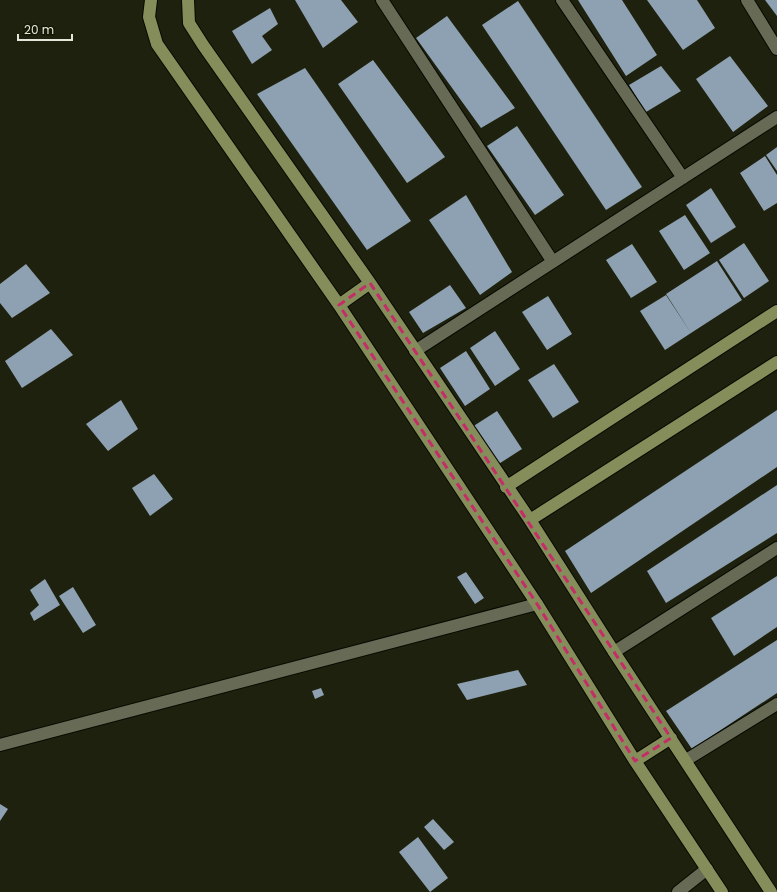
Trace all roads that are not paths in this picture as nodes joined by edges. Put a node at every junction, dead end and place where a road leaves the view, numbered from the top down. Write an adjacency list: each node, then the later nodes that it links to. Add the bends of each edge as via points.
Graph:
1 (151, 0): 11 (main road, via 149,17 157,44)
2 (188, 0): 10 (main road, via 189,23 203,45)
3 (382, 0): 9 (street)
4 (562, 0): 8 (street)
5 (747, 0): 6 (street)
6 (777, 49)
7 (777, 117): 8 (street)
8 (684, 178): 9 (street)
9 (553, 262): 13 (street)
10 (370, 283): 11 (main road); 13 (main road)
11 (339, 305): 18 (main road)
12 (777, 311): 15 (main road)
13 (415, 351): 15 (main road)
14 (777, 362): 16 (main road)
15 (506, 487): 16 (main road)
16 (530, 520): 19 (main road)
17 (777, 548): 19 (street)
18 (537, 604): 22 (street); 24 (main road)
19 (614, 652): 21 (main road)
20 (777, 704): 23 (street)
21 (671, 738): 23 (main road); 24 (main road)
22 (0, 745)
23 (686, 760): 28 (main road)
24 (635, 761): 25 (main road)
25 (707, 869): 26 (street); 27 (main road)
26 (678, 892)
27 (722, 892)
28 (771, 892)

